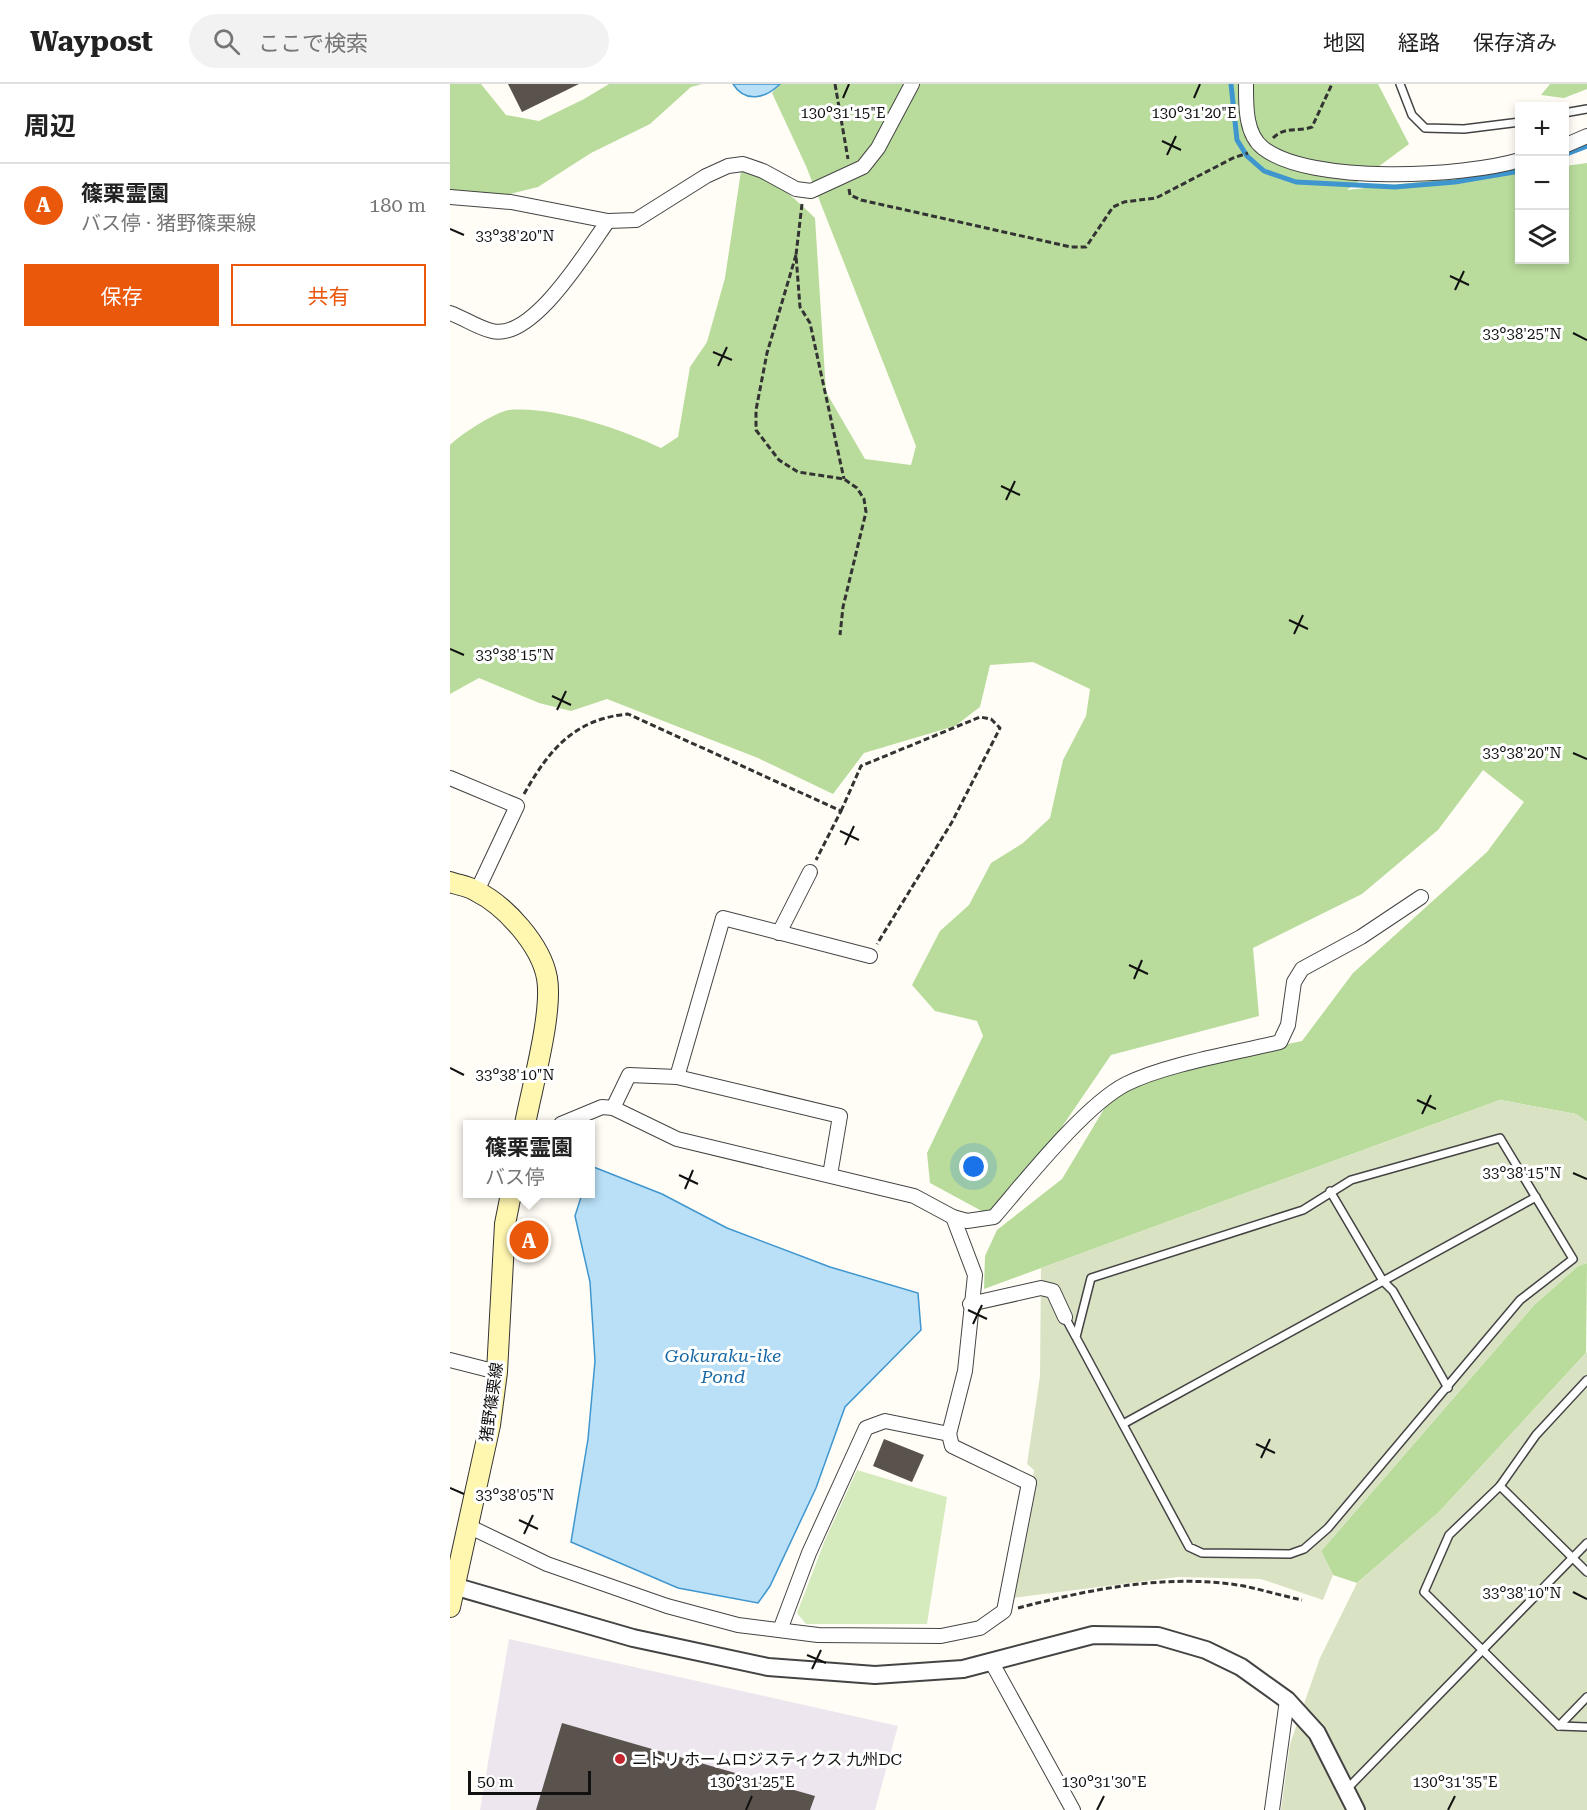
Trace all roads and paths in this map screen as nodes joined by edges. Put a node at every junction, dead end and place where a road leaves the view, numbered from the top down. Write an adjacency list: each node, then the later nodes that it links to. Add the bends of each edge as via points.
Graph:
1 (835, 84): 13 (path, via 848,154)
2 (912, 84): 13 (street, via 878,148)
3 (1246, 84): 11 (street, via 1246,113 1254,138)
4 (1332, 84): 11 (path, via 1312,127 1285,129)
5 (1400, 84): 8 (lane, via 1412,115 1425,128 1464,129)
6 (1587, 109): 7 (lane)
7 (1569, 112)
8 (1515, 123)
9 (1587, 136): 10 (street)
10 (1569, 144)
11 (1263, 148): 12 (street, via 1294,164 1338,172 1442,173); 13 (path, via 1233,158 1156,198 1113,207 1086,247 1071,248 861,200 850,195)
12 (1515, 162)
13 (848, 176): 14 (street, via 812,191)
14 (804, 190): 16 (street, via 743,164 728,166 636,220); 17 (path)
15 (450, 197): 16 (street, via 511,202)
16 (608, 221): 18 (street, via 549,302 522,326 494,332)
17 (796, 255): 19 (path, via 800,307 810,323); 19 (path, via 767,352 756,430 780,460 798,472)
18 (450, 313)
19 (844, 480): 20 (path, via 857,488 866,512)
20 (840, 635)
21 (450, 778): 22 (street)
22 (517, 806): 23 (path, via 544,759 561,744 602,716 628,714); 26 (street)
23 (841, 811): 24 (path); 29 (path, via 861,766 980,717 991,719 1000,728 952,822)
24 (810, 872): 28 (street)
25 (450, 882): 26 (main road)
26 (477, 891): 32 (main road, via 516,922 535,947 547,979 545,1024)
27 (1421, 897): 38 (street, via 1361,937 1302,969 1294,982 1288,1025 1280,1042 1149,1074 1124,1085 1084,1118 994,1217 967,1221)
28 (779, 933): 29 (street); 30 (street, via 723,918)
29 (870, 956)
30 (677, 1077): 31 (street, via 629,1075); 34 (street, via 840,1116)
31 (614, 1108): 33 (street, via 602,1107); 34 (street, via 677,1139)
32 (526, 1120)
33 (572, 1120)
34 (830, 1175): 38 (street, via 914,1196)
35 (1330, 1191): 36 (lane, via 1351,1180 1500,1138); 39 (lane); 42 (lane, via 1304,1210 1091,1278)
36 (1536, 1197): 39 (lane); 46 (lane, via 1573,1259 1520,1300)
37 (510, 1198): 44 (main road, 猪野篠栗線, via 505,1224)
38 (953, 1217): 40 (street, via 975,1275)
39 (1383, 1281): 46 (lane, via 1393,1291); 47 (lane)
40 (970, 1304): 41 (street, via 1041,1288 1053,1291); 48 (street, via 965,1371)
41 (1065, 1317): 42 (lane)
42 (1076, 1337): 47 (lane)
43 (450, 1360): 44 (street)
44 (497, 1372): 50 (main road, 猪野篠栗線)
45 (1587, 1380): 49 (lane, via 1536,1435)
46 (1448, 1388): 47 (lane, via 1328,1528 1305,1549 1290,1554 1202,1553 1189,1547)
47 (1123, 1424)
48 (949, 1434): 57 (street, via 952,1446 1029,1483); 58 (street, via 885,1420 866,1428 808,1553)
49 (1500, 1486): 52 (lane); 59 (lane, via 1449,1534 1424,1592)
50 (468, 1526): 54 (main road, 猪野篠栗線); 58 (street, via 548,1564 667,1606 738,1625)
51 (1587, 1543): 52 (lane)
52 (1572, 1558): 53 (lane); 59 (lane)
53 (1587, 1572)
54 (453, 1586): 56 (main road, 猪野篠栗線); 60 (street, via 633,1638 768,1667 875,1675 963,1669)
55 (1302, 1600): 57 (path, via 1243,1586 1186,1582 1124,1585)
56 (450, 1608)
57 (1004, 1611): 58 (street, via 980,1628 941,1636 818,1635)
58 (780, 1630)
59 (1484, 1649): 63 (lane); 65 (lane)
60 (991, 1661): 62 (street, via 1093,1635 1158,1636 1224,1658); 66 (street)
61 (1587, 1697): 63 (lane)
62 (1287, 1700): 65 (street, via 1317,1733); 67 (street)
63 (1559, 1726): 64 (lane)
64 (1587, 1727)
65 (1346, 1790): 68 (street)
66 (1073, 1810)
67 (1272, 1810)
68 (1356, 1810)

